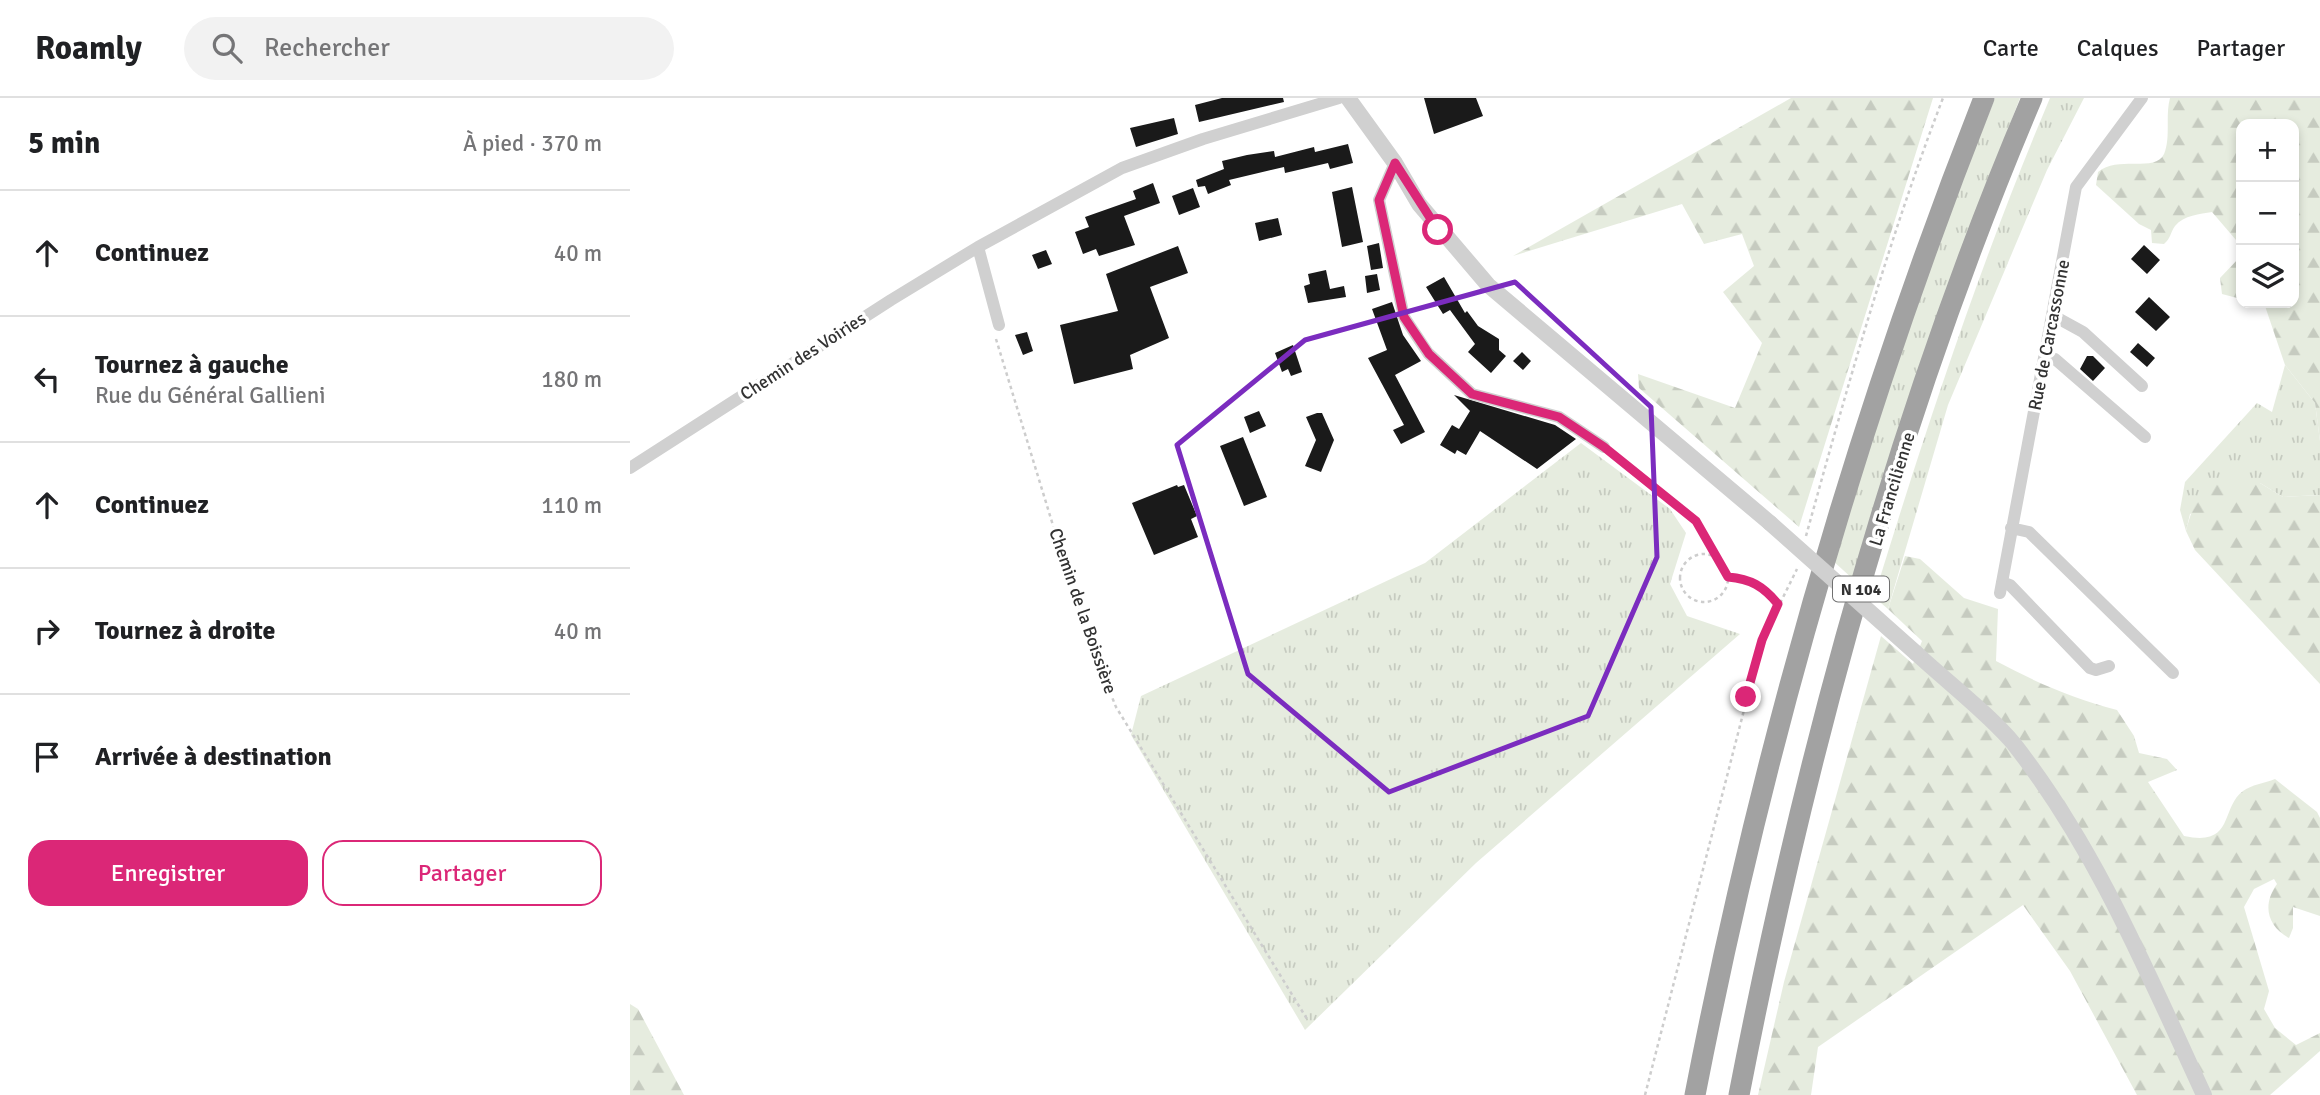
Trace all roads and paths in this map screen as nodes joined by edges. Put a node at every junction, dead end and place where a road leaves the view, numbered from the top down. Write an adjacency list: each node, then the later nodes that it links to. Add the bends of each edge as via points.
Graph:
1 (1339, 98): 8 (street, Chemin des Voiries, via 1122,168)
2 (1348, 98): 7 (street)
3 (1942, 98): 17 (path, via 1913,175)
4 (1984, 98): 26 (highway, N 104, via 1887,363 1802,637 1737,897)
5 (2032, 98): 27 (highway, La Francilienne / N 104, via 1968,261 1853,617 1776,916)
6 (2143, 98): 9 (street, Rue de Carcassonne, via 2077,187)
7 (1395, 163): 14 (street, via 1379,200 1404,317 1429,354 1472,394 1559,417); 28 (street, bridge, via 1438,230 1488,285 1770,523 2012,743 2077,834)
8 (978, 247): 10 (street); 15 (street, Chemin des Voiries)
9 (2052, 315): 11 (street, Rue de Carcassonne); 12 (street, via 2083,332)
10 (999, 325): 24 (path, Chemin de la Boissière, via 994,331 1062,558 1116,707)
11 (2045, 356): 13 (street, via 2055,359); 16 (street, Rue de Carcassonne)
12 (2142, 386)
13 (2145, 437)
14 (1604, 447): 18 (path, via 1696,521)
15 (630, 468)
16 (2011, 528): 22 (street, Rue de Carcassonne, via 2001,587 2010,585 2090,668); 23 (street, via 2029,532)
17 (1803, 546)
18 (1716, 558): 20 (path); 20 (path, via 1701,555 1686,562 1680,576 1684,592 1696,601 1712,601 1723,592)
19 (1800, 558): 21 (path, via 1793,581)
20 (1728, 577): 21 (path, via 1749,579)
21 (1778, 604): 25 (path, via 1752,674)
22 (2109, 666)
23 (2172, 673)
24 (1307, 1019)
25 (1646, 1095)
26 (1695, 1095)
27 (1739, 1095)
28 (2204, 1095)

